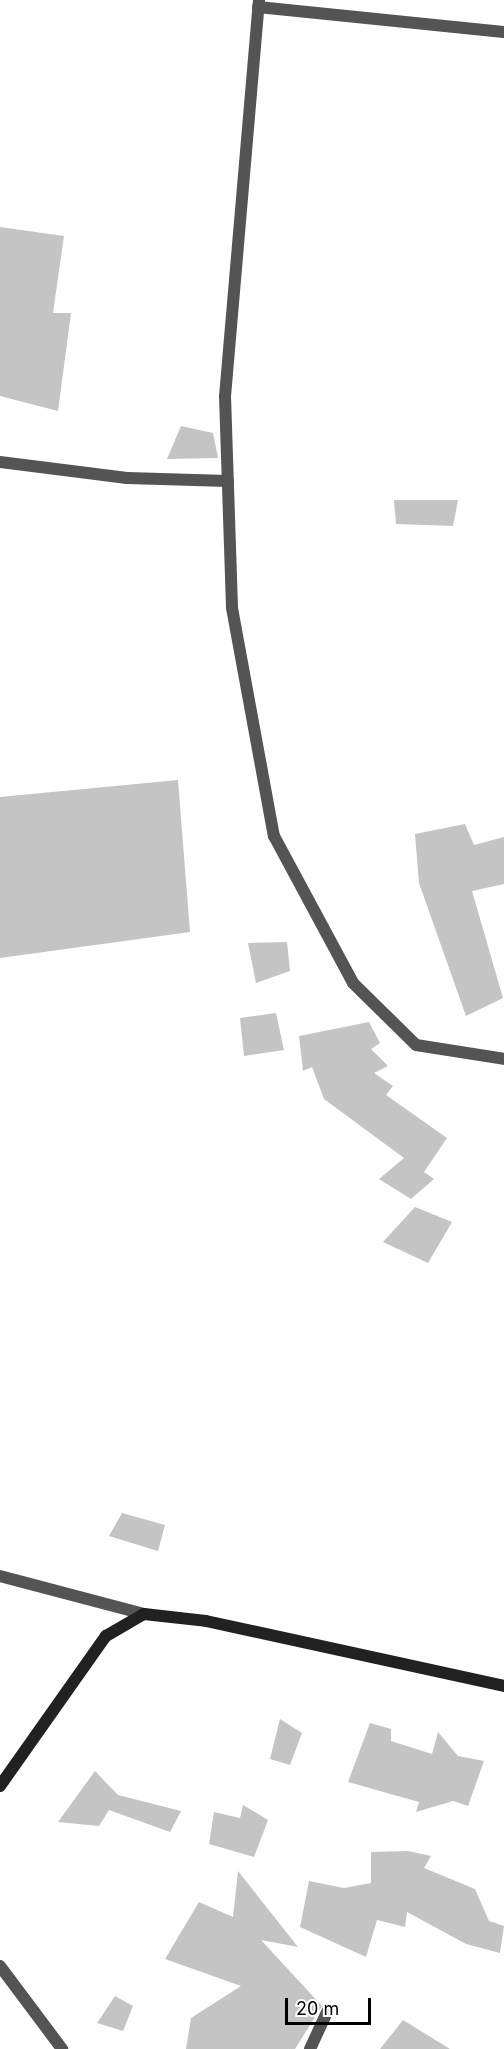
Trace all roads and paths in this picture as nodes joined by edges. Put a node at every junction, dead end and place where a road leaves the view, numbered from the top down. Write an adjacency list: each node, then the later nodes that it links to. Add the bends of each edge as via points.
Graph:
1 (259, 3): 2 (street); 4 (street, via 225,396)
2 (504, 32)
3 (0, 462): 4 (street, via 127,478)
4 (228, 481): 5 (street, via 232,608 274,836 353,983 416,1046)
5 (504, 1059)
6 (0, 1576): 7 (street)
7 (144, 1614): 8 (main road, via 206,1621); 9 (main road, via 106,1636)
8 (504, 1686)
9 (0, 1786)
10 (0, 1966): 12 (street)
11 (327, 2012): 13 (street)
12 (62, 2049)
13 (310, 2049)

